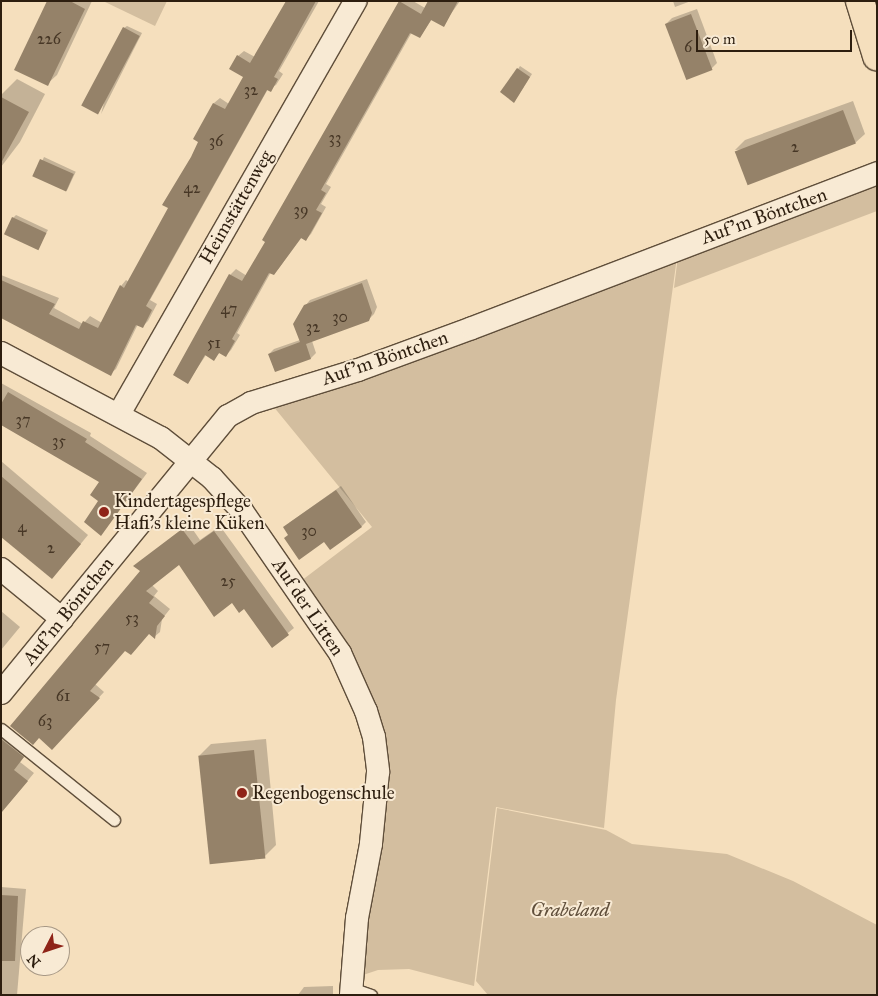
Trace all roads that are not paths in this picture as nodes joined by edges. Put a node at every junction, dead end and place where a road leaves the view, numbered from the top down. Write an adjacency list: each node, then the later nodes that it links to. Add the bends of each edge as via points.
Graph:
1 (356, 1): 6 (street, Heimstättenweg)
2 (860, 1): 3 (main road)
3 (877, 56)
4 (877, 173): 7 (street, Auf'm Böntchen, via 358,370 251,403 228,416)
5 (1, 353): 6 (street, Auf der Litten)
6 (119, 414): 7 (street, Auf der Litten)
7 (190, 459): 9 (street, Auf'm Böntchen); 13 (street, Auf der Litten, via 242,511 310,607 340,653 366,711 374,737 378,772 371,844 357,918)
8 (1, 569): 9 (street)
9 (62, 618): 10 (street, Auf'm Böntchen)
10 (1, 693)
11 (1, 729): 12 (lane)
12 (114, 820)
13 (358, 992)

